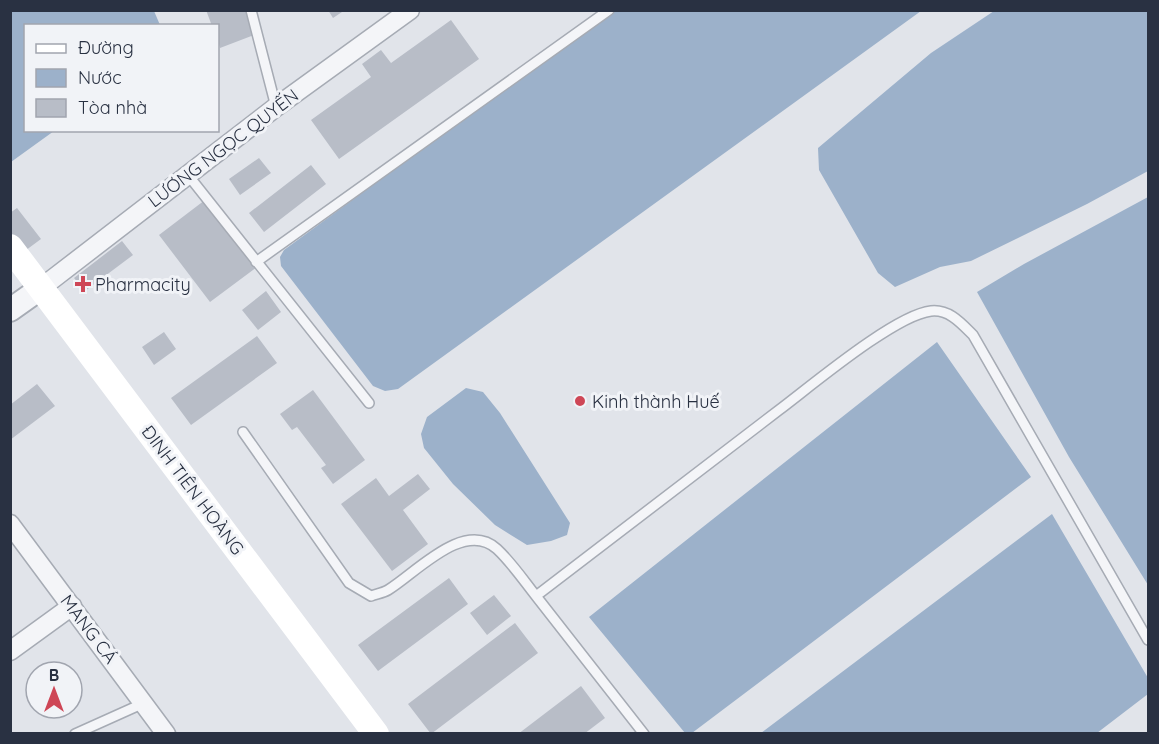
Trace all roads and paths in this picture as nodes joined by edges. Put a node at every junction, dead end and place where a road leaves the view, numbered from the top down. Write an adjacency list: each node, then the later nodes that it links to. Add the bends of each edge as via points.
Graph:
1 (251, 10): 4 (lane)
2 (410, 10): 4 (street, LƯƠNG NGỌC QUYẾN)
3 (609, 10): 7 (lane)
4 (276, 107): 5 (street, LƯƠNG NGỌC QUYẾN)
5 (188, 175): 7 (lane); 8 (street, LƯƠNG NGỌC QUYẾN)
6 (10, 246): 8 (main road, ĐINH TIÊN HOÀNG)
7 (256, 262): 10 (lane)
8 (41, 288): 9 (street, LƯƠNG NGỌC QUYẾN); 20 (main road, ĐINH TIÊN HOÀNG)
9 (10, 310)
10 (369, 403)
11 (243, 432): 13 (lane, via 357,589 371,596 386,591 449,546 480,540 496,548)
12 (10, 524): 14 (street, MANG CÁ)
13 (536, 596): 15 (lane, via 895,325 932,311 947,313 973,335); 21 (lane)
14 (72, 606): 16 (street); 17 (street, MANG CÁ)
15 (1149, 640)
16 (10, 651)
17 (144, 704): 18 (lane); 19 (street, MANG CÁ)
18 (75, 734)
19 (166, 734)
20 (376, 734)
21 (644, 734)

